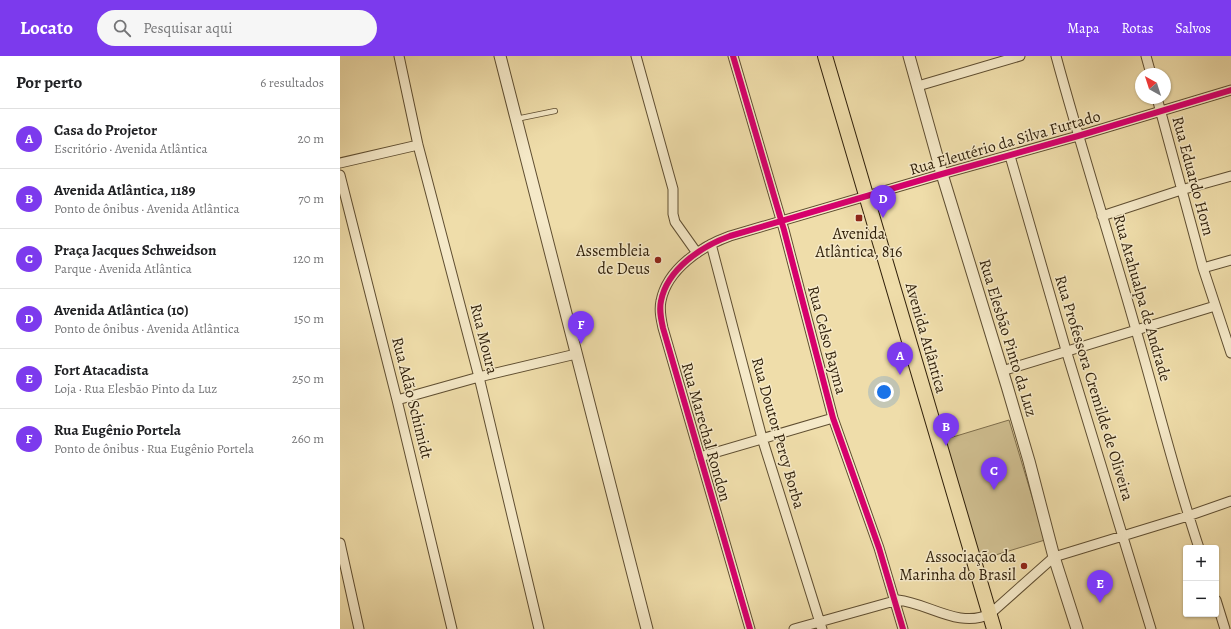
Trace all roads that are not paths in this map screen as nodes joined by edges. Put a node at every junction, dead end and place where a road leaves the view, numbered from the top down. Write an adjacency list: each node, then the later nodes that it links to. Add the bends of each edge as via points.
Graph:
1 (399, 56): 20 (street, Rua Moura)
2 (500, 56): 18 (street)
3 (636, 56): 31 (street, via 673,189 673,214)
4 (733, 56): 29 (street, Rua Celso Bayma)
5 (817, 56): 14 (main road, Avenida Atlântica)
6 (825, 56): 14 (main road, Avenida Atlântica)
7 (909, 56): 12 (street, Rua Elesbão Pinto da Luz)
8 (1020, 56): 12 (street)
9 (1056, 56): 19 (street, Rua Atahualpa de Andrade)
10 (1146, 56): 11 (street)
11 (1149, 68)
12 (918, 86): 23 (street, Rua Elesbão Pinto da Luz)
13 (1231, 90): 17 (street, Rua Eleutério da Silva Furtado)
14 (833, 99): 27 (main road, Avenida Atlântica)
15 (1158, 104): 17 (street, Rua Eduardo Horn)
16 (555, 111): 18 (lane)
17 (1160, 111): 19 (street, Rua Eleutério da Silva Furtado); 26 (street, Rua Eduardo Horn)
18 (516, 119): 38 (street)
19 (1078, 136): 21 (street, Rua Eleutério da Silva Furtado); 28 (street, Rua Atahualpa de Andrade)
20 (418, 145): 22 (street); 40 (street, Rua Moura)
21 (1010, 156): 23 (street, Rua Eleutério da Silva Furtado); 37 (street, Rua Professora Cremilde de Oliveira)
22 (340, 162)
23 (942, 174): 27 (street, Rua Eleutério da Silva Furtado); 39 (street, Rua Elesbão Pinto da Luz)
24 (340, 175): 41 (street, Rua Adão Schimidt)
25 (1231, 176): 26 (street)
26 (1181, 190): 28 (street); 33 (street, Rua Eduardo Horn)
27 (863, 197): 29 (street, Rua Eleutério da Silva Furtado); 53 (main road, Avenida Atlântica)
28 (1102, 216): 35 (street, Rua Atahualpa de Andrade)
29 (782, 221): 30 (street, Rua Eleutério da Silva Furtado); 42 (street, Rua Celso Bayma)
30 (711, 244): 31 (street, Rua Eleutério da Silva Furtado); 43 (street, Rua Doutor Percy Borba)
31 (697, 253): 44 (street, Rua Marechal Rondon, via 680,267 667,283 660,309 667,344)
32 (1231, 260): 33 (street)
33 (1203, 268): 34 (street, Rua Eduardo Horn)
34 (1215, 306): 35 (street); 36 (street, Rua Eduardo Horn)
35 (1136, 330): 37 (street); 46 (street, Rua Atahualpa de Andrade)
36 (1230, 347)
37 (1066, 350): 39 (street); 47 (street, Rua Professora Cremilde de Oliveira)
38 (576, 354): 40 (street); 58 (street)
39 (1002, 370): 50 (street, Rua Elesbão Pinto da Luz)
40 (479, 376): 41 (street); 57 (street, Rua Moura)
41 (397, 400): 56 (street, Rua Adão Schimidt)
42 (833, 418): 43 (street); 51 (street, Rua Celso Bayma, via 879,548)
43 (762, 438): 44 (street); 54 (street, Rua Doutor Percy Borba)
44 (700, 457): 59 (street, Rua Marechal Rondon)
45 (1231, 501): 46 (street)
46 (1188, 516): 47 (street); 49 (street, Rua Atahualpa de Andrade)
47 (1123, 535): 50 (street); 64 (street, Rua Professora Cremilde de Oliveira)
48 (340, 543): 55 (street)
49 (1198, 545)
50 (1054, 556): 53 (street); 63 (street, Rua Elesbão Pinto da Luz)
51 (894, 600): 53 (street, via 948,615); 54 (street); 61 (street, Rua Celso Bayma)
52 (1219, 609): 65 (street)
53 (986, 619): 62 (main road, Avenida Atlântica)
54 (821, 626): 60 (street)
55 (359, 629)
56 (452, 629)
57 (539, 629)
58 (647, 629)
59 (750, 629)
60 (794, 629)
61 (903, 629)
62 (994, 629)
63 (1077, 629)
64 (1152, 629)
65 (1226, 629)

